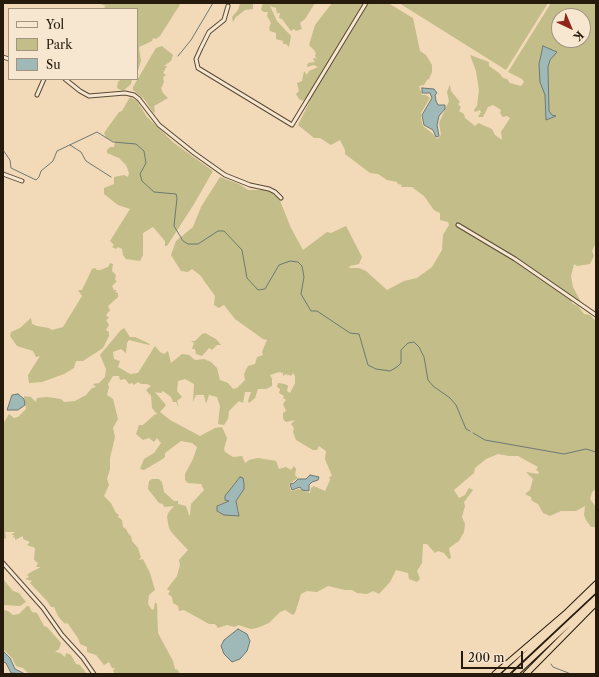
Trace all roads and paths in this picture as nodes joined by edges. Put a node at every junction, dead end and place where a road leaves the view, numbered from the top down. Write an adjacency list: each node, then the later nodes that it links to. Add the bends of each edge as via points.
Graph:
1 (366, 3): 2 (street, via 292,125 198,68 196,59 200,48 209,32 224,20)
2 (228, 6)
3 (44, 80): 5 (street)
4 (66, 80): 8 (street, via 89,96 125,93 134,95 140,99 159,125 225,175 268,189)
5 (37, 95)
6 (3, 174): 7 (street)
7 (22, 181)
8 (281, 198)
9 (458, 225): 10 (street, via 514,259)
10 (596, 315)
11 (3, 563): 18 (street, via 43,608 62,636)
12 (596, 584): 17 (highway)
13 (596, 589): 21 (highway)
14 (596, 598): 22 (highway)
15 (596, 603): 16 (highway)
16 (579, 620): 23 (highway); 24 (highway)
17 (532, 643): 19 (highway); 20 (highway)
18 (94, 674)
19 (492, 674)
20 (495, 674)
21 (505, 674)
22 (515, 674)
23 (526, 674)
24 (530, 674)

